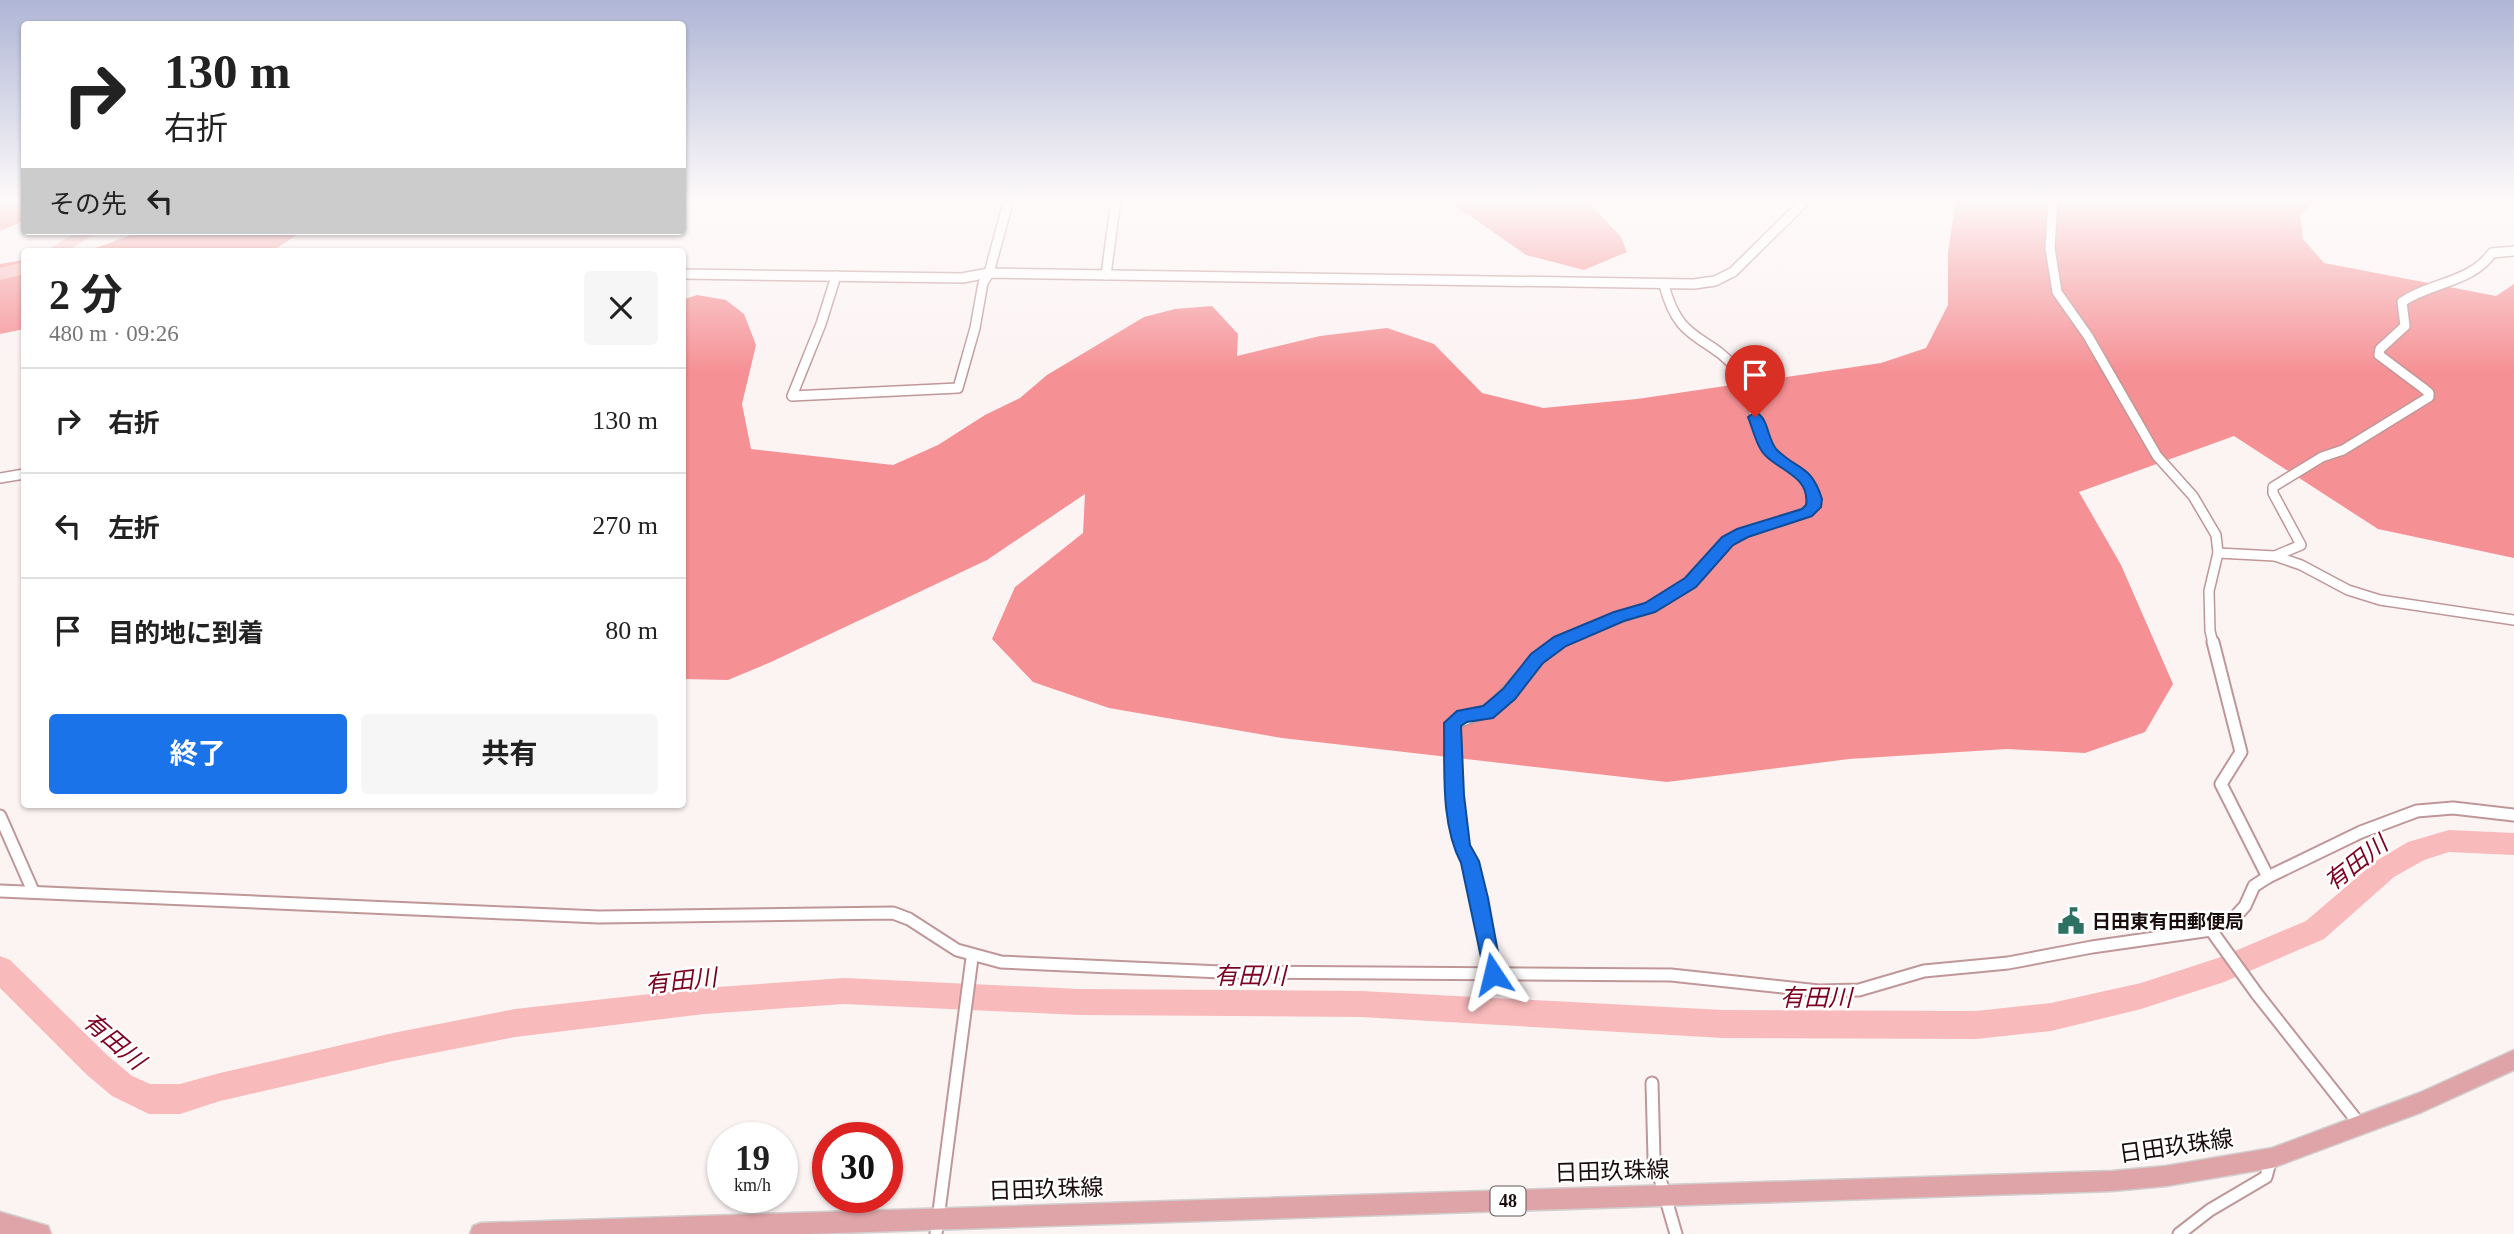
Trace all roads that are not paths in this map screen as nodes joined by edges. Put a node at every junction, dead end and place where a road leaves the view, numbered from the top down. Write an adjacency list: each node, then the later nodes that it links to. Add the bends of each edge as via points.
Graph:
1 (993, 257): 6 (street)
2 (1108, 257): 8 (street)
3 (1749, 257): 10 (street, via 1715,281)
4 (2051, 257): 13 (street, via 2057,292 2092,342 2157,456 2207,516)
5 (2489, 257): 14 (street, via 2472,271 2402,302 2405,326 2379,349 2379,355 2420,384 2429,397 2273,487 2301,545)
6 (989, 273): 8 (street); 9 (street, via 962,278); 9 (street, via 958,388 792,396)
7 (686, 274): 9 (street)
8 (1106, 275): 10 (street)
9 (836, 276)
10 (1664, 285): 23 (street, via 1674,319 1740,373 1770,452 1803,474 1815,499 1807,513 1728,541 1690,583 1649,608 1560,642 1537,658 1488,713 1463,716 1452,723 1461,846 1479,898)
11 (21, 474): 12 (street)
12 (0, 478)
13 (2218, 553): 14 (street); 18 (street, via 2209,591 2210,631 2241,752 2221,784)
14 (2275, 556): 15 (street, via 2380,600)
15 (2514, 620)
16 (2514, 815): 18 (street, via 2419,810)
17 (0, 816): 20 (street)
18 (2267, 877): 21 (street, via 2254,887 2235,918)
19 (0, 891): 20 (street)
20 (33, 891): 22 (street, via 599,917 893,913 905,915)
21 (2211, 930): 23 (street, via 2008,963 1924,971 1860,990 1819,991 1671,975); 26 (street)
22 (972, 958): 23 (street, via 1221,972); 30 (street)
23 (1493, 974)
24 (2514, 1060): 26 (main road, 日田玖珠線 / 48)
25 (1652, 1083): 28 (street, via 1654,1157)
26 (2361, 1126): 27 (main road, 日田玖珠線 / 48)
27 (2272, 1158): 28 (main road, 日田玖珠線 / 48, via 2166,1177 2112,1181); 34 (street, via 2266,1177)
28 (1663, 1196): 30 (main road, 日田玖珠線 / 48); 33 (street)
29 (0, 1223): 31 (main road)
30 (937, 1226): 32 (main road, 日田玖珠線 / 48)
31 (40, 1234)
32 (481, 1234)
33 (1676, 1234)
34 (2179, 1234)

